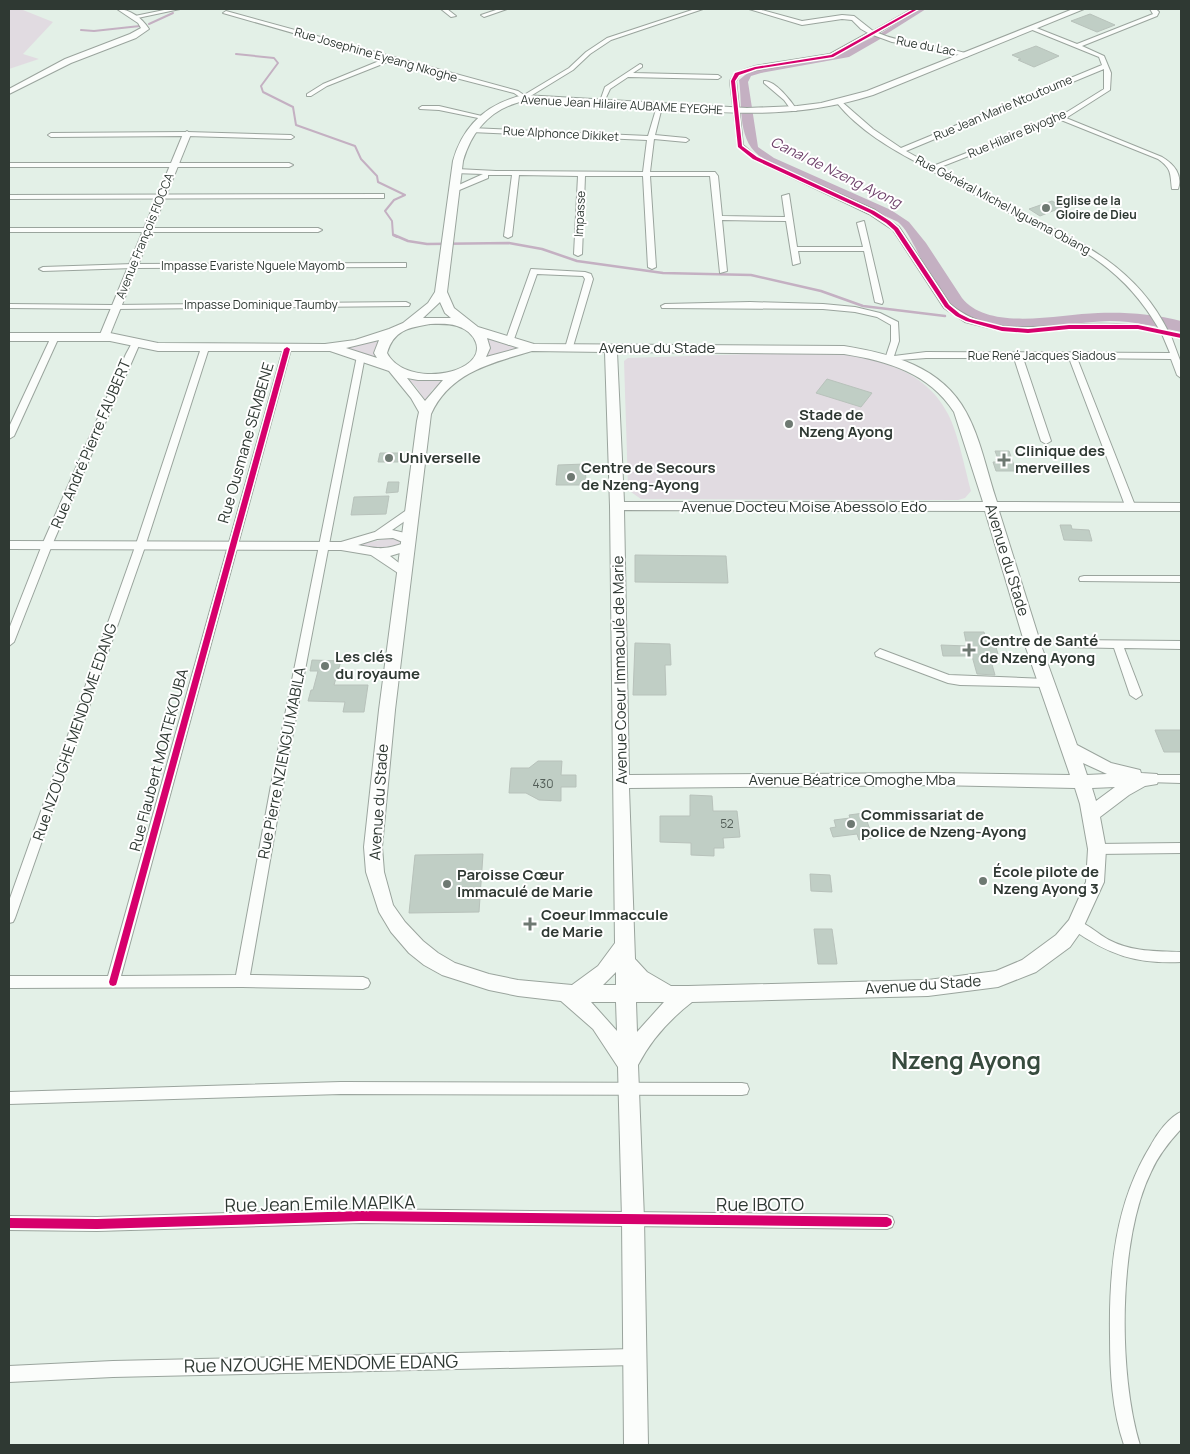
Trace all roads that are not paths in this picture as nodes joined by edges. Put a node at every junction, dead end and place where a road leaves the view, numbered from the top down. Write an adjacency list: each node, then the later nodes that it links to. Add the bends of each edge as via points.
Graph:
1 (120, 9): 12 (street)
2 (177, 9): 12 (street)
3 (444, 9): 13 (street)
4 (504, 9): 11 (street)
5 (700, 9): 26 (street, via 612,37 592,49 571,69)
6 (752, 9): 15 (street, via 802,23 855,18)
7 (916, 9): 15 (street)
8 (1080, 9): 14 (main road)
9 (1153, 9): 16 (street, via 1157,14)
10 (226, 13): 18 (street, Rue Josephine Eyeang Nkoghe)
11 (484, 15)
12 (133, 16): 24 (street, via 145,26 142,32 68,61)
13 (453, 16)
14 (1032, 28): 16 (street); 17 (main road)
15 (876, 34): 17 (street, Rue du Lac); 31 (street, via 832,56 740,73 734,78)
16 (1077, 46): 20 (street, via 1101,56)
17 (966, 55): 28 (main road)
18 (389, 59): 25 (street, via 324,85); 26 (street, Rue Josephine Eyeang Nkoghe, via 516,92)
19 (640, 66): 21 (street)
20 (1106, 66): 34 (street, Rue Hilaire Biyoghe, via 1107,90); 41 (street, Rue Jean Marie Ntoutoume)
21 (627, 75): 22 (street); 27 (street, via 607,88)
22 (718, 77)
23 (766, 82): 32 (street, via 787,99)
24 (9, 92)
25 (309, 95)
26 (524, 98): 27 (main road, Avenue Jean Hilaire AUBAME EYEGHE); 33 (main road, Avenue Jean Hilaire AUBAME EYEGHE, via 503,104)
27 (601, 103): 29 (main road, Avenue Jean Hilaire AUBAME EYEGHE)
28 (840, 103): 32 (main road); 41 (street, Rue Général Michel Nguema Obiang, via 874,133)
29 (659, 107): 31 (main road, Avenue Jean Hilaire AUBAME EYEGHE); 39 (street)
30 (422, 108): 33 (street)
31 (738, 110): 32 (main road, Avenue Jean Hilaire AUBAME EYEGHE); 81 (street, via 738,140 742,148 755,158 888,222 896,229 942,299 962,318 1014,330 1122,326)
32 (794, 110)
33 (483, 117): 35 (main road, Avenue Jean Hilaire AUBAME EYEGHE)
34 (1061, 118): 45 (street, Rue Hilaire Biyoghe); 51 (street, via 1167,162 1175,173)
35 (471, 130): 39 (street, Rue Alphonce Dikiket); 46 (main road, Avenue Jean Hilaire AUBAME EYEGHE, via 461,146)
36 (187, 134): 37 (street); 38 (street); 42 (street, Avenue François FIOCCA)
37 (51, 135)
38 (291, 137)
39 (651, 138): 40 (street, Rue Alphonce Dikiket); 50 (street)
40 (686, 140)
41 (900, 150): 45 (street, Rue Général Michel Nguema Obiang)
42 (174, 164): 43 (street); 44 (street); 53 (street, Avenue François FIOCCA)
43 (9, 165)
44 (289, 165)
45 (933, 168): 81 (street, Rue Général Michel Nguema Obiang, via 1097,255 1132,286 1158,316)
46 (457, 171): 48 (street); 52 (main road, Avenue Jean Hilaire AUBAME EYEGHE)
47 (516, 172): 48 (street); 49 (street); 63 (street)
48 (496, 173): 52 (street)
49 (582, 173): 50 (street); 66 (street, Impasse)
50 (646, 173): 57 (street, via 706,173 714,176); 70 (street)
51 (1175, 188)
52 (454, 189): 73 (main road, Avenue Jean Hilaire AUBAME EYEGHE)
53 (162, 196): 54 (street); 56 (street); 61 (street, Avenue François FIOCCA)
54 (381, 196)
55 (786, 196): 58 (street)
56 (9, 197)
57 (718, 218): 58 (street); 72 (street)
58 (789, 219): 64 (street)
59 (861, 223): 65 (street)
60 (9, 230): 61 (street)
61 (148, 230): 62 (street); 69 (street, Avenue François FIOCCA)
62 (318, 230)
63 (508, 236)
64 (795, 249): 65 (street); 67 (street)
65 (866, 249): 74 (street)
66 (578, 254)
67 (796, 263)
68 (402, 265): 69 (street, Impasse Evariste Nguele Mayomb)
69 (133, 266): 71 (street, Impasse Evariste Nguele Mayomb); 77 (street, Avenue François FIOCCA)
70 (652, 267)
71 (43, 269)
72 (723, 271)
73 (441, 292): 79 (main road, via 453,314); 80 (main road, via 420,315)
74 (879, 302)
75 (406, 304): 77 (street, Impasse Dominique Taumby)
76 (9, 306): 77 (street, Impasse Dominique Taumby)
77 (116, 306): 85 (street, Avenue François FIOCCA)
78 (665, 306): 98 (street, via 818,305 885,317 895,324 895,341)
79 (472, 328): 80 (main road, via 444,320 430,320); 86 (main road); 99 (main road, via 482,338 484,347 482,356)
80 (398, 329): 89 (main road, via 358,343); 100 (main road, via 385,340 381,349 382,359)
81 (1163, 330): 82 (street); 97 (street)
82 (1181, 336)
83 (9, 337): 84 (main road)
84 (55, 337): 85 (main road); 104 (street)
85 (104, 337): 87 (main road)
86 (509, 342): 90 (main road); 91 (street, via 534,271 585,274 589,279)
87 (136, 343): 88 (main road, via 150,347); 116 (street, Rue André Pierre FAUBERT)
88 (205, 348): 93 (main road); 113 (street, Rue NZOUGHE MENDOME EDANG)
89 (325, 348): 93 (main road); 94 (main road)
90 (533, 348): 91 (main road, Avenue du Stade); 99 (main road)
91 (569, 348): 92 (main road, Avenue du Stade)
92 (611, 348): 98 (main road, Avenue du Stade, via 844,350); 106 (main road, Avenue Coeur Immaculé de Marie)
93 (287, 349): 115 (street, Rue Ousmane SEMBENE)
94 (361, 356): 100 (main road); 117 (street, Rue Pierre NZIENGUI MABILA)
95 (1018, 356): 96 (street, Rue René Jacques Siadous); 98 (street, Rue René Jacques Siadous, via 926,355); 105 (street)
96 (1072, 356): 97 (street, Rue René Jacques Siadous); 108 (street)
97 (1175, 356): 101 (street)
98 (889, 359): 107 (main road, Avenue du Stade, via 930,378 954,402 970,438)
99 (473, 365): 102 (main road)
100 (392, 369): 102 (main road, via 425,378); 103 (main road)
101 (1181, 370)
102 (458, 373): 103 (main road, via 437,393)
103 (425, 411): 110 (main road, Avenue du Stade)
104 (9, 436)
105 (1046, 441)
106 (617, 506): 107 (main road, Avenue Docteu Moise Abessolo Edo); 134 (main road, Avenue Coeur Immaculé de Marie)
107 (990, 507): 108 (main road, Avenue Docteu Moise Abessolo Edo); 128 (main road, Avenue du Stade)
108 (1131, 508): 109 (main road, Avenue Docteu Moise Abessolo Edo)
109 (1181, 508)
110 (411, 511): 111 (street); 112 (main road, Avenue du Stade)
111 (373, 537): 112 (street, via 399,535); 118 (street)
112 (406, 543): 119 (street, via 389,553); 120 (main road, Avenue du Stade)
113 (142, 544): 115 (street); 116 (street); 139 (street, Rue NZOUGHE MENDOME EDANG)
114 (9, 545): 116 (street)
115 (232, 545): 117 (street); 145 (street, Rue Flaubert MOATEKOUBA)
116 (47, 546): 123 (street, Rue André Pierre FAUBERT)
117 (323, 546): 118 (street); 143 (street, Rue Pierre NZIENGUI MABILA)
118 (341, 546): 119 (street)
119 (366, 550): 120 (street)
120 (404, 573): 148 (main road, Avenue du Stade, via 374,847 375,872 385,907 416,947 449,969 518,988)
121 (1084, 579): 122 (street)
122 (1181, 579)
123 (9, 642)
124 (1071, 644): 125 (street)
125 (1118, 645): 126 (street); 129 (street)
126 (1181, 645)
127 (880, 653): 128 (street, via 948,679)
128 (1046, 683): 130 (main road, Avenue du Stade)
129 (1136, 695)
130 (1069, 749): 131 (main road, via 1108,768); 133 (main road, via 1072,765 1059,777); 135 (main road, Avenue du Stade)
131 (1152, 779): 132 (street); 135 (main road, Avenue Béatrice Omoghe Mba); 136 (main road, via 1133,783)
132 (1181, 779)
133 (1048, 781): 134 (main road, Avenue Béatrice Omoghe Mba); 135 (main road, Avenue Béatrice Omoghe Mba); 136 (main road, via 1070,788)
134 (621, 782): 141 (main road, Avenue Coeur Immaculé de Marie)
135 (1082, 782): 136 (main road, Avenue du Stade)
136 (1090, 809): 138 (main road, Avenue du Stade)
137 (1181, 848): 138 (street)
138 (1097, 849): 140 (main road, Avenue du Stade, via 1095,882)
139 (9, 918)
140 (1076, 925): 142 (street, via 1123,952 1140,957); 149 (main road, Avenue du Stade, via 1041,959 998,979 928,988)
141 (624, 951): 147 (main road, Avenue Coeur Immaculé de Marie); 148 (main road, via 591,984); 149 (main road, via 634,974 641,980)
142 (1181, 957)
143 (242, 981): 145 (street); 146 (street)
144 (9, 982): 145 (street)
145 (113, 982)
146 (363, 983)
147 (625, 992): 148 (main road, Avenue du Stade); 149 (main road, Avenue du Stade); 150 (main road, Avenue Coeur Immaculé de Marie)
148 (570, 993): 150 (main road, via 606,1029)
149 (681, 993): 150 (main road, via 647,1032)
150 (627, 1066): 151 (main road, Avenue Coeur Immaculé de Marie)
151 (628, 1088): 152 (street); 153 (street, via 341,1088); 155 (main road, Avenue Coeur Immaculé de Marie)
152 (742, 1089)
153 (9, 1098)
154 (1181, 1119): 161 (street, via 1156,1148 1142,1176 1120,1254 1119,1375 1122,1406)
155 (632, 1219): 156 (street, Rue IBOTO); 157 (street, Rue Jean Emile MAPIKA, via 361,1216 97,1224); 158 (main road, Avenue Coeur Immaculé de Marie)
156 (887, 1222)
157 (9, 1223)
158 (634, 1357): 159 (street, Rue NZOUGHE MENDOME EDANG); 160 (main road, Avenue Coeur Immaculé de Marie)
159 (9, 1374)
160 (636, 1445)
161 (1132, 1445)

